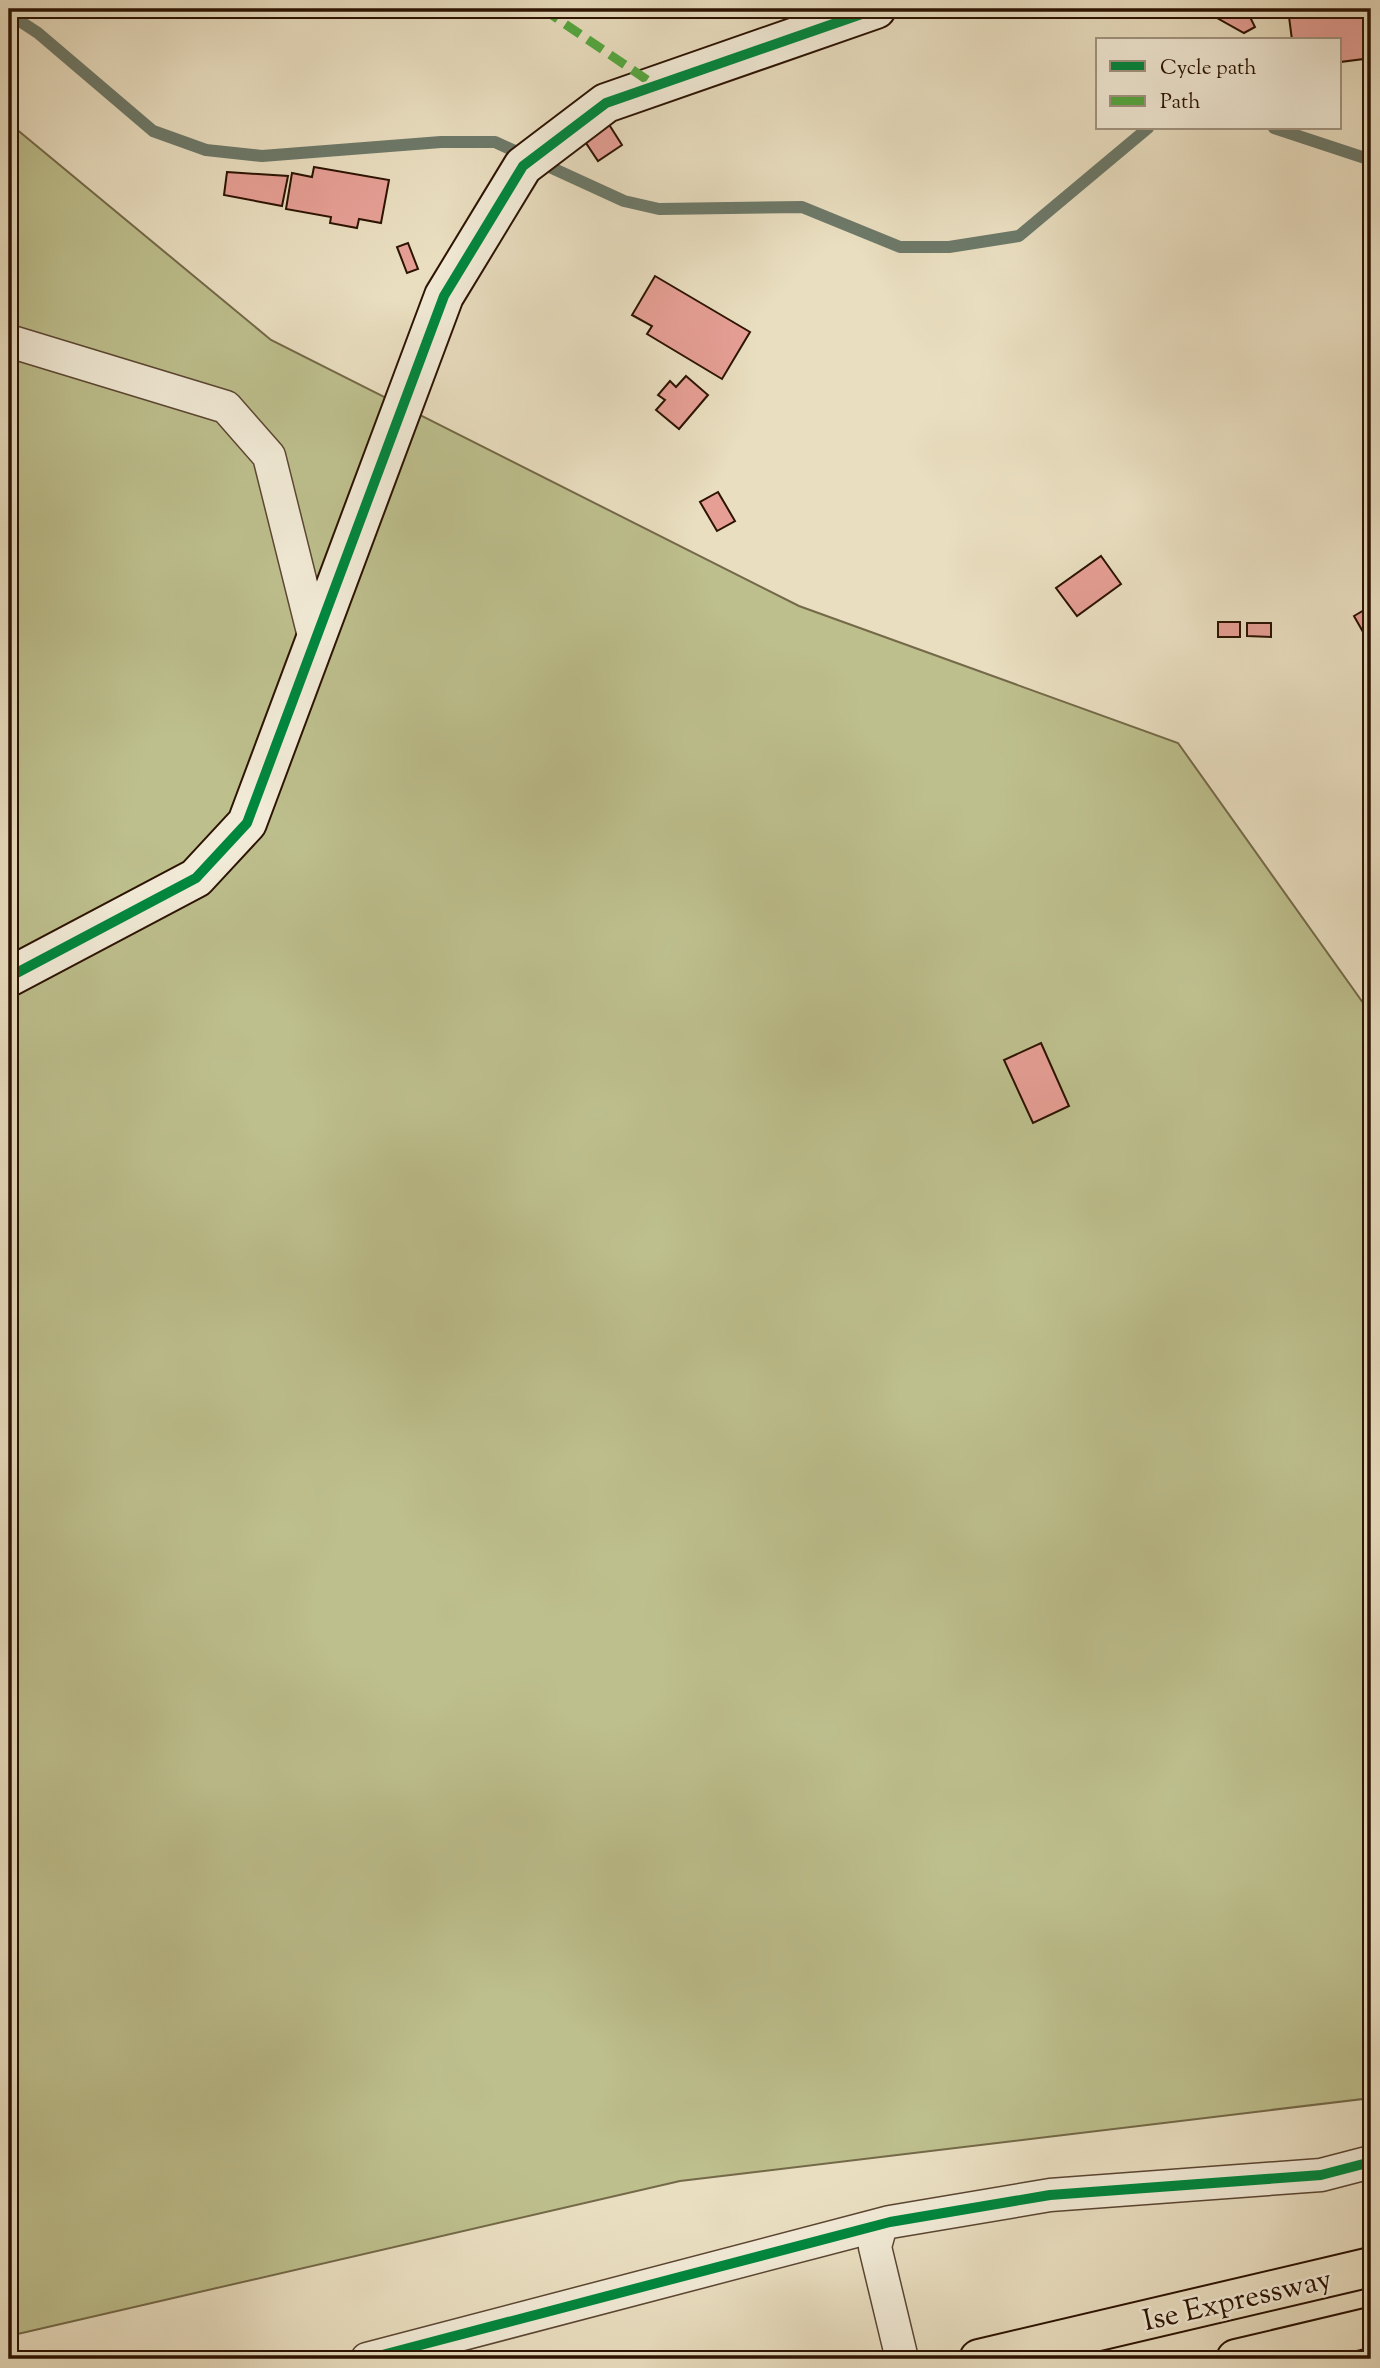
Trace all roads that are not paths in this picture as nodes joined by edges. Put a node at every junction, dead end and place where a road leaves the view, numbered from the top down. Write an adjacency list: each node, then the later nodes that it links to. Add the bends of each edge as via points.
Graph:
1 (876, 9): 3 (street, via 606,103 523,166 444,296)
2 (9, 341): 3 (street, via 226,407 269,456)
3 (315, 640): 4 (street, via 247,823 196,878)
4 (9, 977)
5 (1371, 2162): 6 (street, via 1321,2175 1051,2195)
6 (878, 2236): 9 (street); 10 (street)
7 (1371, 2267): 11 (highway, Ise Expressway)
8 (1371, 2327): 12 (highway, Ise Expressway)
9 (367, 2359)
10 (902, 2359)
11 (979, 2359)
12 (1236, 2359)

